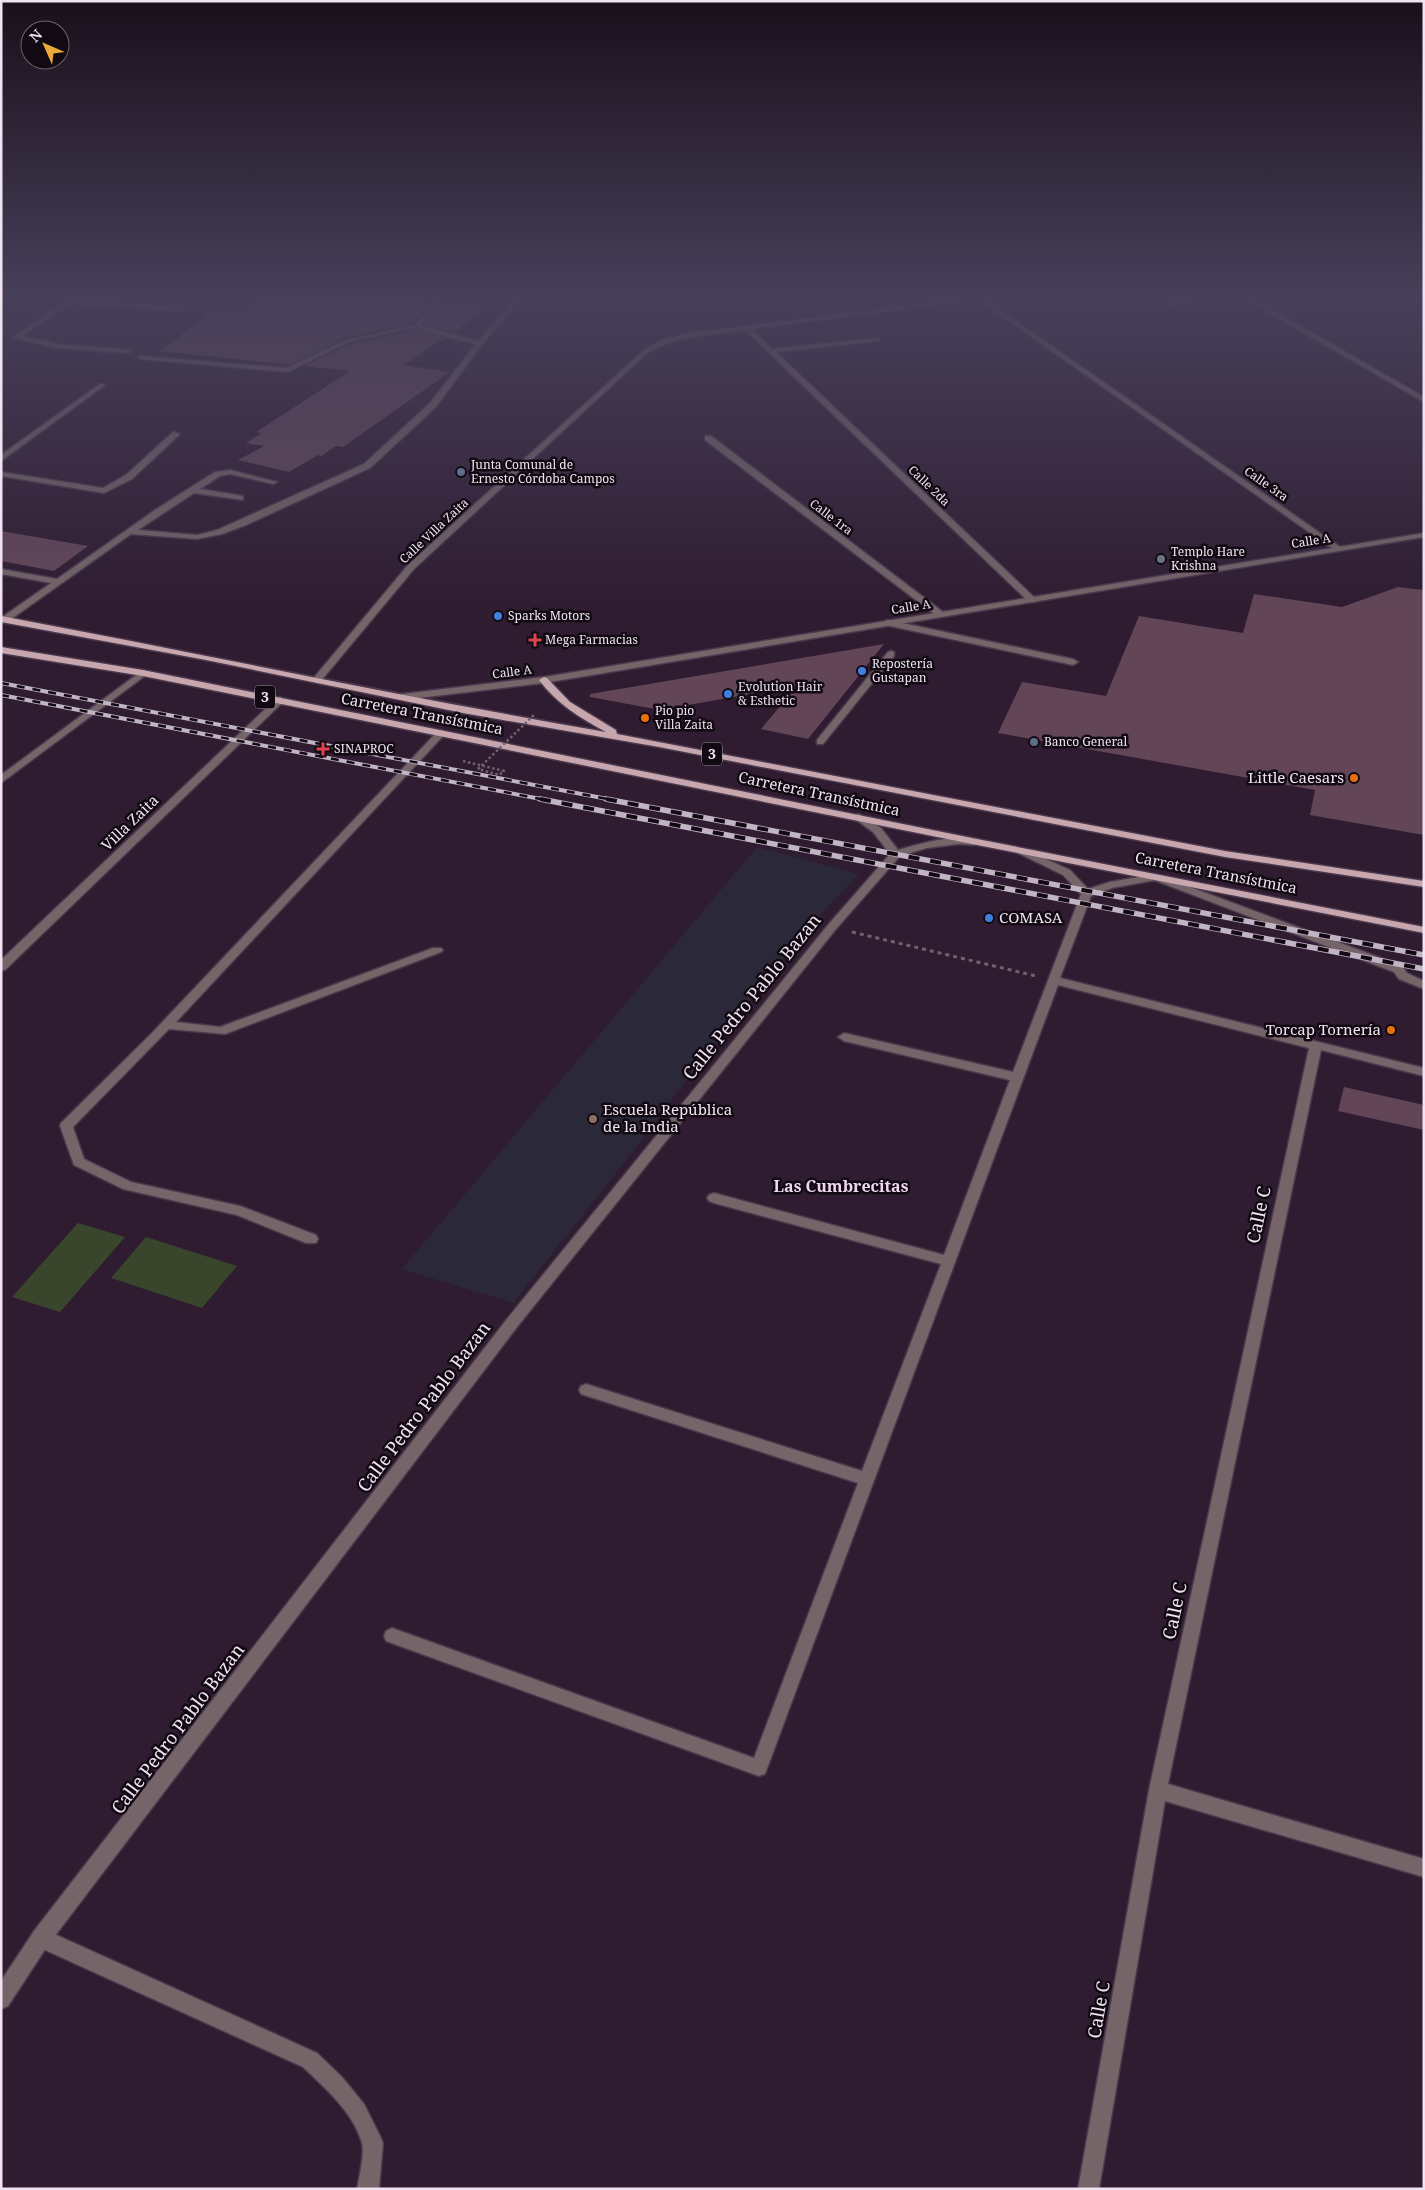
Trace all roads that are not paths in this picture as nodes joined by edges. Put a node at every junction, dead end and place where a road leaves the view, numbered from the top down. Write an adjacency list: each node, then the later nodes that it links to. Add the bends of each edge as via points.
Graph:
1 (79, 402): 8 (street)
2 (435, 402): 13 (street, via 367,466 243,523 197,537)
3 (590, 402): 26 (street, Calle Villa Zaita, via 411,566)
4 (824, 402): 18 (street, Calle 2da)
5 (1129, 402): 15 (street, Calle 3ra)
6 (176, 434): 9 (street, via 129,476 104,491)
7 (708, 438): 19 (street, Calle 1ra)
8 (1, 460)
9 (1, 474)
10 (273, 482): 11 (street, via 226,472)
11 (193, 490): 12 (street); 13 (street)
12 (240, 498)
13 (131, 532): 17 (street)
14 (1424, 535): 15 (street, Calle A)
15 (1339, 549): 18 (street, Calle A)
16 (1, 571): 17 (street)
17 (58, 582): 20 (street)
18 (1032, 600): 19 (street, Calle A)
19 (940, 614): 21 (street, Calle A)
20 (3, 620): 26 (main road, Carretera Transístmica / 3)
21 (888, 623): 24 (street); 27 (street, Calle A)
22 (1, 650): 25 (main road, Carretera Transístmica / 3)
23 (891, 654): 32 (street)
24 (1073, 662)
25 (143, 674): 29 (main road, Carretera Transístmica / 3); 33 (street)
26 (317, 680): 28 (main road, Carretera Transístmica / 3)
27 (544, 680): 28 (street, Calle A); 31 (main road, via 550,690 574,710)
28 (402, 697): 31 (main road, Carretera Transístmica / 3, via 535,724)
29 (280, 700): 30 (main road, Carretera Transístmica / 3); 43 (street, Villa Zaita)
30 (441, 733): 34 (main road, Carretera Transístmica / 3); 46 (street)
31 (622, 737): 39 (main road, Carretera Transístmica / 3, via 1225,854)
32 (820, 742)
33 (1, 780)
34 (859, 817): 35 (main road, Carretera Transístmica / 3); 37 (street, via 878,830)
35 (976, 842): 36 (main road, Carretera Transístmica / 3); 37 (street, via 942,842)
36 (1022, 851): 38 (main road, Carretera Transístmica / 3); 40 (street, via 1072,874)
37 (896, 854): 59 (street, Calle Pedro Pablo Bazan, via 832,927 512,1323)
38 (1156, 877): 40 (street, via 1110,885); 41 (main road, Carretera Transístmica / 3); 45 (street, via 1398,969 1403,976)
39 (1424, 884)
40 (1086, 894): 44 (street)
41 (1424, 930)
42 (437, 950): 46 (street, via 221,1031)
43 (1, 967)
44 (1053, 980): 48 (street); 50 (street)
45 (1424, 985)
46 (166, 1025): 52 (street, via 66,1126 79,1162 128,1186 240,1211)
47 (844, 1037): 50 (street)
48 (1316, 1045): 49 (street); 57 (street, Calle C)
49 (1424, 1072)
50 (1017, 1077): 53 (street)
51 (714, 1198): 53 (street)
52 (311, 1239)
53 (949, 1261): 55 (street)
54 (586, 1390): 55 (street)
55 (867, 1479): 56 (street, via 759,1768)
56 (392, 1636)
57 (1158, 1790): 58 (street); 62 (street, Calle C)
58 (1424, 1868)
59 (41, 1938): 60 (street, Calle Pedro Pablo Bazan); 61 (street, via 310,2060 357,2111 373,2143)
60 (1, 1998)
61 (368, 2189)
62 (1088, 2189)

